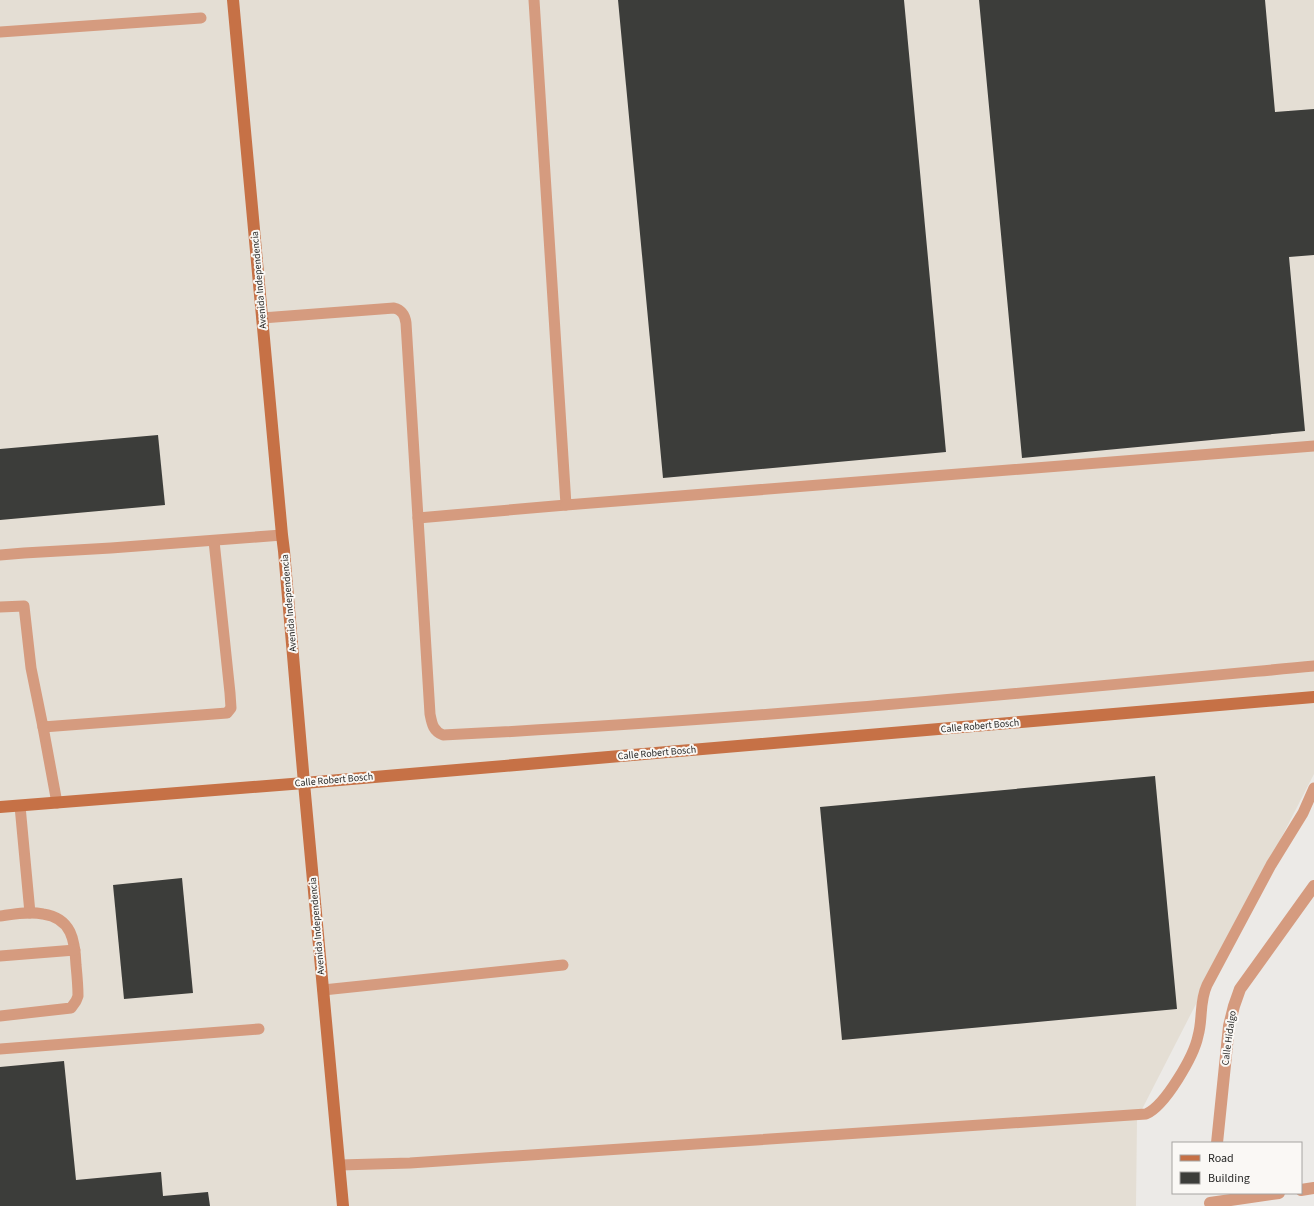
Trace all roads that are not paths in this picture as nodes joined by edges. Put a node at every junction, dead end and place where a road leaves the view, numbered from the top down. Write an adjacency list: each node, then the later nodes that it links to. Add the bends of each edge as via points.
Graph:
1 (233, 0): 5 (main road, Avenida Independencia)
2 (534, 0): 7 (lane)
3 (201, 18): 4 (lane)
4 (0, 32)
5 (262, 318): 8 (lane, via 394,308 405,316); 9 (main road, Avenida Independencia)
6 (1314, 446): 7 (lane)
7 (566, 505): 8 (lane)
8 (418, 518): 13 (lane, via 430,714 433,727 443,735 947,700)
9 (282, 535): 10 (lane); 16 (main road, Avenida Independencia)
10 (214, 540): 11 (lane); 15 (lane, via 230,693 229,712)
11 (0, 556)
12 (0, 606): 15 (lane, via 24,606 31,668)
13 (1314, 666)
14 (1314, 697): 16 (main road, Calle Robert Bosch)
15 (43, 727): 18 (lane)
16 (304, 783): 18 (main road, Calle Robert Bosch); 27 (main road, Avenida Independencia)
17 (1314, 788): 32 (lane, via 1303,813 1271,865 1207,985 1201,1003 1199,1036 1193,1052 1166,1096 1146,1114 434,1162)
18 (57, 802): 19 (main road, Calle Robert Bosch)
19 (20, 806): 20 (main road, Calle Robert Bosch); 22 (lane)
20 (0, 807)
21 (1314, 886): 31 (street, Calle Hidalgo, via 1240,989 1229,1026)
22 (30, 913): 23 (lane); 24 (lane, via 57,918 66,925)
23 (0, 916)
24 (75, 950): 25 (lane); 28 (lane, via 78,996 72,1008)
25 (0, 956)
26 (563, 965): 27 (lane)
27 (323, 990): 32 (main road, Avenida Independencia)
28 (0, 1016)
29 (259, 1029): 30 (lane)
30 (0, 1049)
31 (1216, 1142)
32 (340, 1165): 37 (main road, Avenida Independencia)
33 (1314, 1188): 34 (street)
34 (1302, 1190)
35 (1270, 1194): 36 (street)
36 (1210, 1201)
37 (343, 1206)

